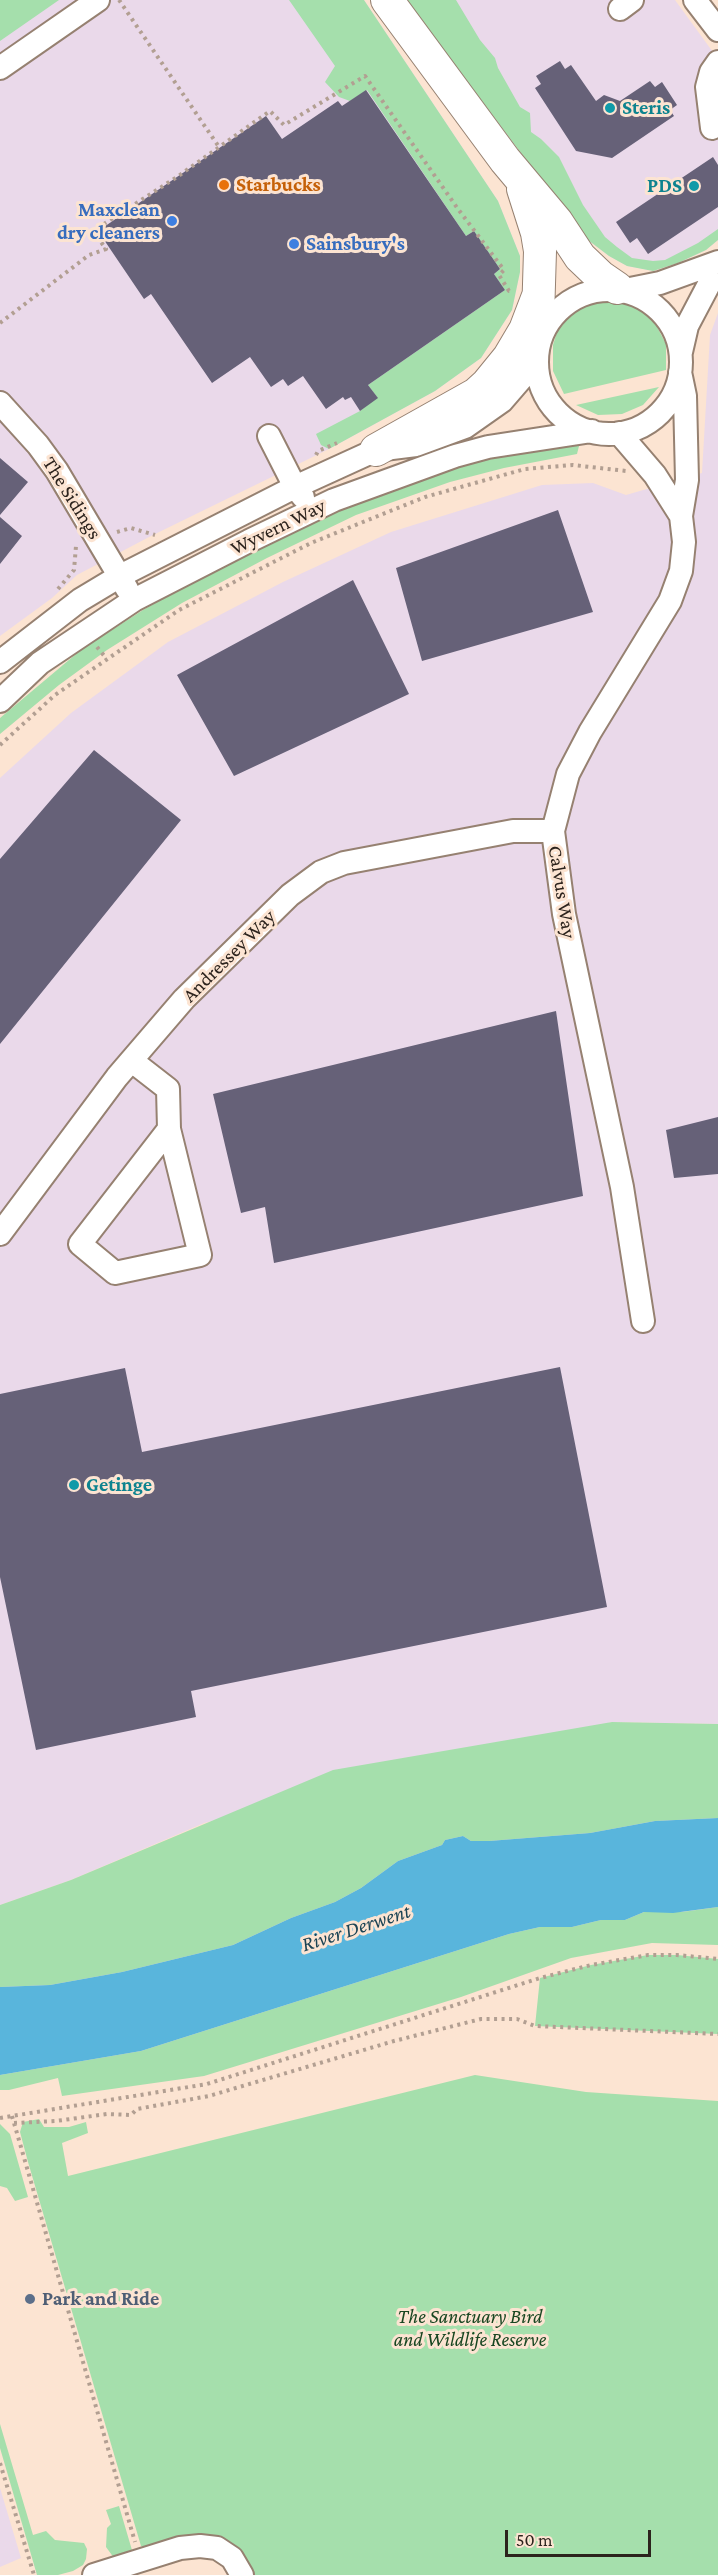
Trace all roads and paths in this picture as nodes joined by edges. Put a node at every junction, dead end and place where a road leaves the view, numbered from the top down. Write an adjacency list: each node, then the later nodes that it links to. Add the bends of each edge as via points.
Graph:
1 (98, 0): 7 (street)
2 (119, 0): 9 (path)
3 (387, 0): 10 (highway)
4 (695, 0): 5 (street)
5 (718, 30)
6 (718, 62): 8 (street, via 707,87)
7 (0, 68)
8 (712, 128)
9 (219, 147): 14 (path, via 270,111 284,125 365,76 504,270 499,275 509,291); 15 (path, via 93,231 106,249 89,255)
10 (520, 180): 13 (highway, via 541,201 588,266); 14 (highway, via 540,251)
11 (718, 262): 13 (street, via 660,283)
12 (718, 267): 17 (street, via 687,326)
13 (620, 289): 16 (street, via 592,292 562,309); 17 (street, via 648,299 659,308 677,338)
14 (529, 295): 16 (highway); 22 (highway, via 525,330 487,384)
15 (0, 323)
16 (537, 353): 19 (street, via 540,384 555,410); 22 (street, Wyvern Way, via 502,400 465,427 416,445)
17 (680, 363): 20 (street, via 669,400 660,412); 26 (street, via 685,396 687,480)
18 (0, 403): 27 (street, The Sidings, via 57,471)
19 (592, 432): 20 (street); 25 (street, Wyvern Way, via 477,450)
20 (619, 433): 23 (street)
21 (269, 436): 24 (street)
22 (376, 450): 24 (street, Wyvern Way)
23 (655, 475): 26 (street); 31 (path, via 640,482 633,472 573,465 525,469 425,497 311,543 171,616 55,695)
24 (295, 487): 25 (street, via 303,498); 27 (street, Wyvern Way)
25 (334, 500): 28 (street, Wyvern Way)
26 (681, 516): 32 (street, Calvus Way, via 681,571 670,601 568,774)
27 (120, 576): 28 (street, The Sidings); 29 (street, Wyvern Way, via 80,600)
28 (134, 600): 30 (street, Wyvern Way, via 40,663)
29 (0, 662)
30 (0, 701)
31 (0, 745)
32 (553, 831): 33 (street, Andressey Way, via 513,831 344,863 321,872 290,895 200,983); 36 (street, Calvus Way, via 564,914 622,1186)
33 (132, 1061): 34 (street, via 168,1089); 35 (street, Andressey Way)
34 (169, 1129): 34 (street, via 80,1244 115,1273 200,1255)
35 (0, 1234)
36 (643, 1322)
37 (718, 1959): 39 (path, via 648,1955 591,1965 207,2084)
38 (718, 2034): 41 (path, via 535,2026 517,2019 481,2019 209,2096 137,2109 131,2115)
39 (12, 2116): 40 (path); 41 (path)
40 (0, 2118)
41 (14, 2123): 43 (path)
42 (0, 2463): 44 (path)
43 (140, 2560): 45 (street); 46 (street, via 180,2548 216,2548 232,2558)
44 (34, 2575)
45 (94, 2575)
46 (242, 2575)

